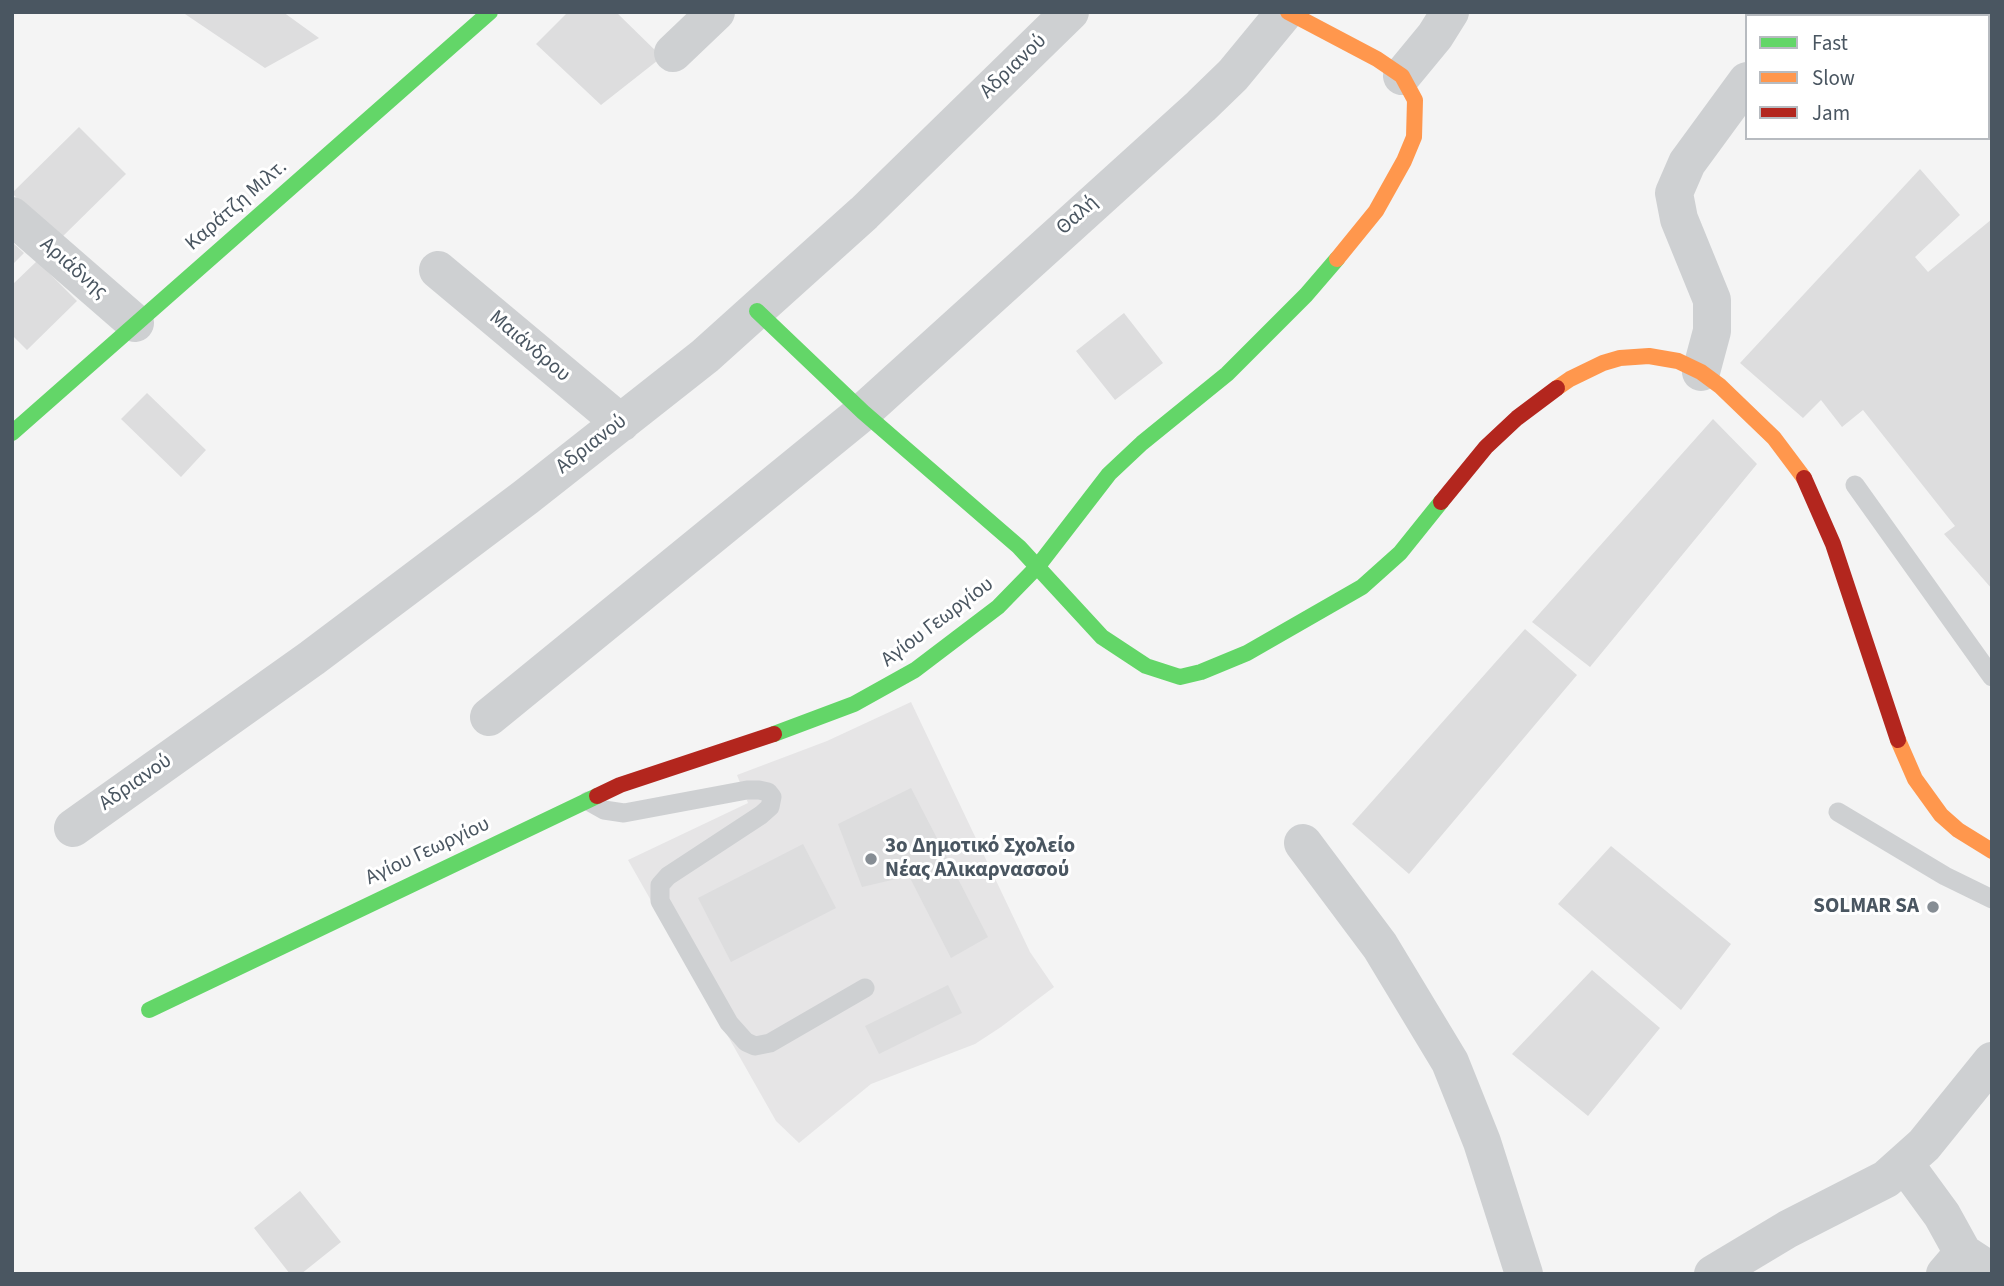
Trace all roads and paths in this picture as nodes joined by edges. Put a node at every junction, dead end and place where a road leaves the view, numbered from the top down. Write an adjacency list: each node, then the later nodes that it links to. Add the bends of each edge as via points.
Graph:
1 (490, 12): 12 (street, Καράτζη Μιλτ.)
2 (716, 12): 6 (street)
3 (1070, 12): 11 (street, Αδριανού)
4 (1286, 12): 7 (street); 14 (street, Θαλή, via 1201,106)
5 (1450, 12): 7 (street)
6 (673, 53)
7 (1402, 76): 18 (street, Αγίου Γεωργίου, via 1415,100 1414,136 1388,193 1357,237 1250,352 1109,474)
8 (1745, 84): 13 (street, via 1687,163 1674,193 1679,219 1712,300 1712,331)
9 (12, 216): 12 (street, Αριάδνης)
10 (438, 270): 15 (street, Μαιάνδρου)
11 (757, 311): 14 (street); 15 (street, Αδριανού)
12 (135, 323): 16 (street, Καράτζη Μιλτ.)
13 (1701, 372): 18 (street, via 1678,361 1635,356 1603,363 1570,379 1486,447 1401,553 1370,581 1247,653 1201,673 1168,675 1129,656 1102,637); 25 (street, via 1752,415 1803,476 1833,544 1915,779 1941,815)
14 (863, 412): 18 (street); 20 (street, Θαλή)
15 (621, 423): 23 (street, Αδριανού, via 312,658)
16 (12, 433)
17 (1855, 485): 19 (lane)
18 (1038, 566): 21 (street, Αγίου Γεωργίου, via 981,622 874,695 812,721 641,777)
19 (1992, 677)
20 (489, 717)
21 (587, 801): 27 (lane, via 624,813 747,790 768,792 772,797 770,807 761,815 660,885 660,901 729,1023 746,1042 755,1046 770,1043); 28 (street, Αγίου Γεωργίου)
22 (1838, 812): 26 (lane)
23 (73, 828)
24 (1303, 843): 32 (street, via 1380,946 1450,1062 1482,1142)
25 (1992, 851)
26 (1992, 899)
27 (865, 988)
28 (149, 1010)
29 (1992, 1061): 30 (street)
30 (1904, 1163): 31 (street, via 1942,1215); 33 (street, via 1886,1179)
31 (1967, 1266)
32 (1524, 1274)
33 (1713, 1274)

